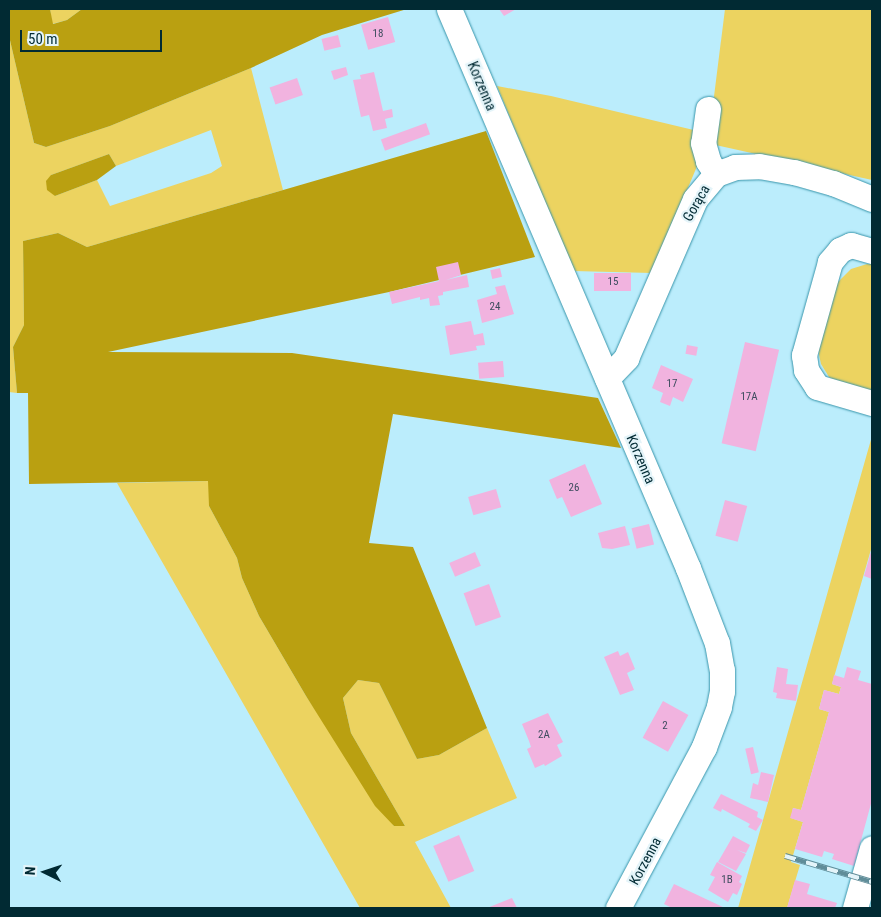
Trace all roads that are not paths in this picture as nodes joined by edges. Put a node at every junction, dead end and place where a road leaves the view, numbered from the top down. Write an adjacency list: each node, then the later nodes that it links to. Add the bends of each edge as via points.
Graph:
1 (449, 9): 6 (street, Korzenna)
2 (708, 109): 3 (street, via 704,143 708,161)
3 (716, 174): 4 (street, Gorąca, via 735,167 759,166 833,183); 6 (street, Gorąca, via 696,199 626,358)
4 (872, 199)
5 (872, 251): 7 (street, via 851,245 840,250 830,262 804,355 806,370 817,387)
6 (607, 378): 9 (street, Korzenna, via 708,615 722,670 719,707 704,747)
7 (872, 403)
8 (872, 848): 10 (street)
9 (618, 908)
10 (855, 908)

